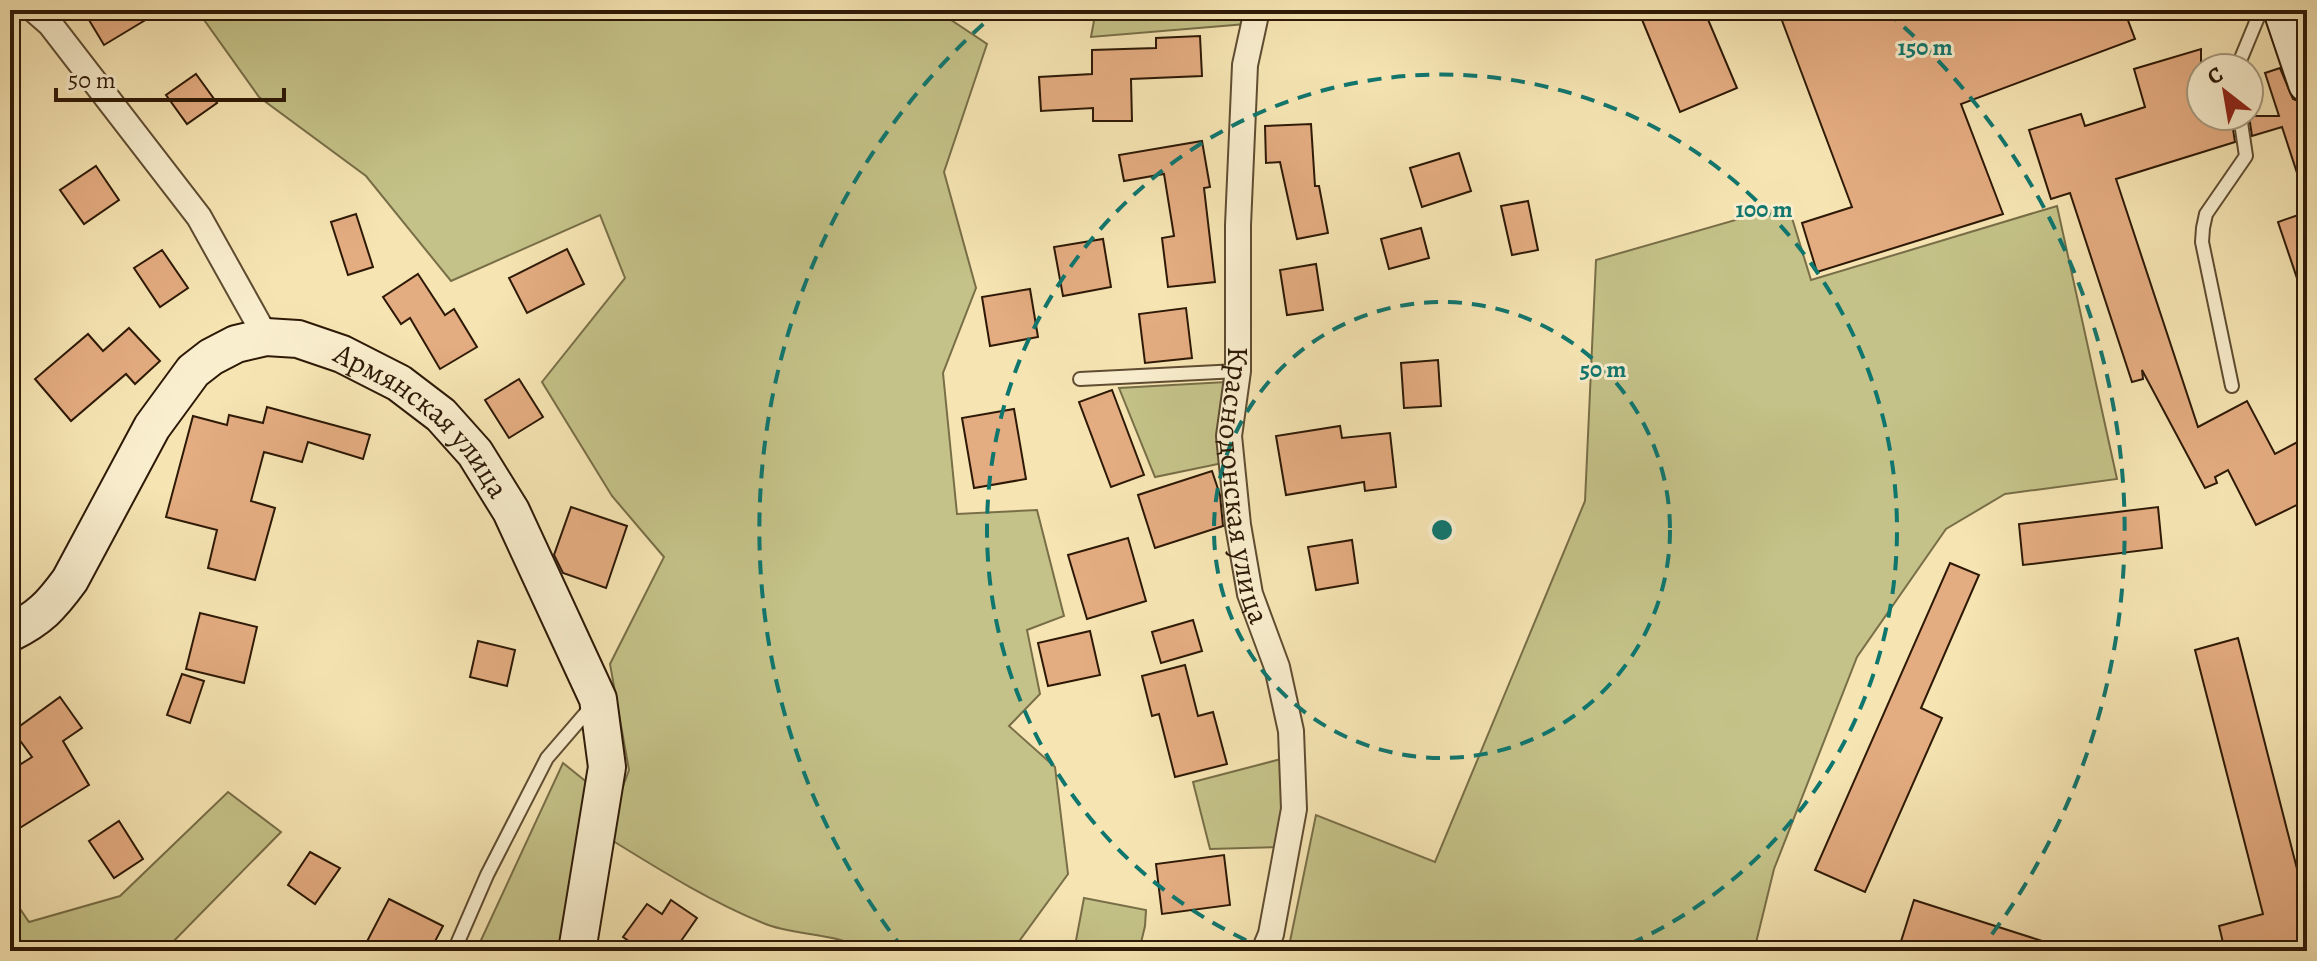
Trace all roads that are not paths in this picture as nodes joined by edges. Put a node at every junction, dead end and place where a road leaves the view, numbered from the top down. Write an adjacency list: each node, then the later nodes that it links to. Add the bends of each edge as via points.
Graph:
1 (34, 10): 8 (street, via 199,217)
2 (1257, 10): 9 (street, Краснодонская улица, via 1245,65)
3 (2261, 10): 5 (lane)
4 (2282, 10): 6 (street)
5 (2244, 52)
6 (2307, 84)
7 (2242, 132): 11 (lane, via 2246,156 2206,214 2202,242)
8 (266, 337): 12 (street, Армянская улица, via 236,344 193,371 152,427 70,580 34,621); 13 (street, Армянская улица, via 298,339 342,354 399,383 441,415 475,453 511,511)
9 (1238, 371): 10 (lane); 16 (street, Краснодонская улица, via 1229,436 1238,525 1250,594 1277,667 1291,731 1294,809)
10 (1080, 379)
11 (2232, 386)
12 (10, 633)
13 (598, 699): 14 (lane, via 547,758); 15 (street, Армянская улица, via 607,767)
14 (454, 951)
15 (577, 951)
16 (1264, 951)

